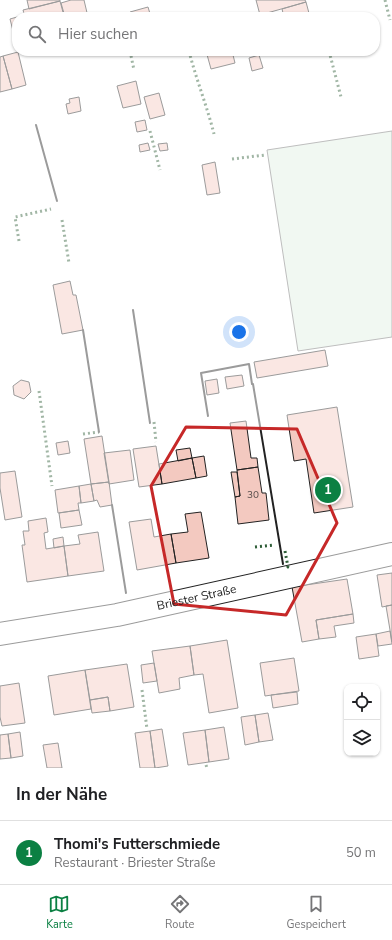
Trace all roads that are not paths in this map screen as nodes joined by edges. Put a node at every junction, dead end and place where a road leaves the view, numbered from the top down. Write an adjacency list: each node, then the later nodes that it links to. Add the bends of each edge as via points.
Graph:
1 (392, 554): 2 (street, Briester Straße, via 117,615)
2 (0, 634)

